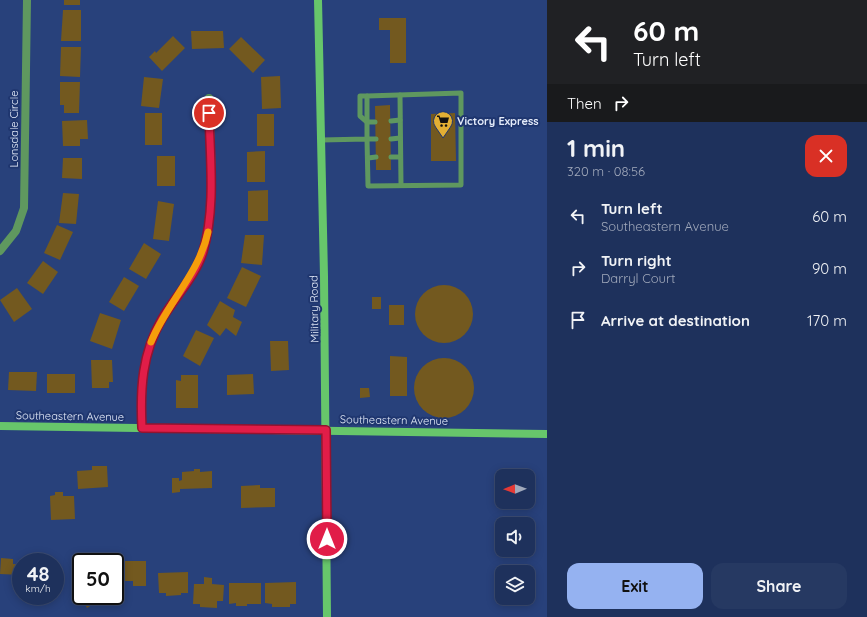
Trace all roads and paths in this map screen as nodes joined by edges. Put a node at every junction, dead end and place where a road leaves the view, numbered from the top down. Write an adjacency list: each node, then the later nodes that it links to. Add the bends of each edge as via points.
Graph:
1 (27, 0): 19 (street, Lonsdale Circle, via 24,208 16,231)
2 (318, 0): 13 (main road, Military Road)
3 (400, 95): 5 (lane); 7 (lane, via 367,96); 18 (lane, via 461,93 461,185)
4 (209, 98): 21 (street, via 211,214 207,234 194,271 162,320 148,349 141,387)
5 (400, 120): 6 (lane); 10 (lane)
6 (390, 121)
7 (367, 122): 8 (lane); 11 (lane)
8 (375, 122)
9 (391, 138): 10 (lane)
10 (400, 138): 16 (lane)
11 (367, 139): 12 (lane); 13 (lane); 17 (lane)
12 (376, 139)
13 (321, 140): 22 (main road, Military Road)
14 (376, 157): 17 (lane)
15 (391, 157): 16 (lane)
16 (400, 157): 18 (lane)
17 (368, 158): 18 (lane, via 368,186)
18 (401, 186)
19 (0, 251)
20 (0, 426): 21 (main road, Southeastern Avenue)
21 (142, 428): 22 (main road, Southeastern Avenue)
22 (326, 430): 23 (main road, Southeastern Avenue); 24 (main road, Military Road)
23 (547, 434)
24 (327, 617)

